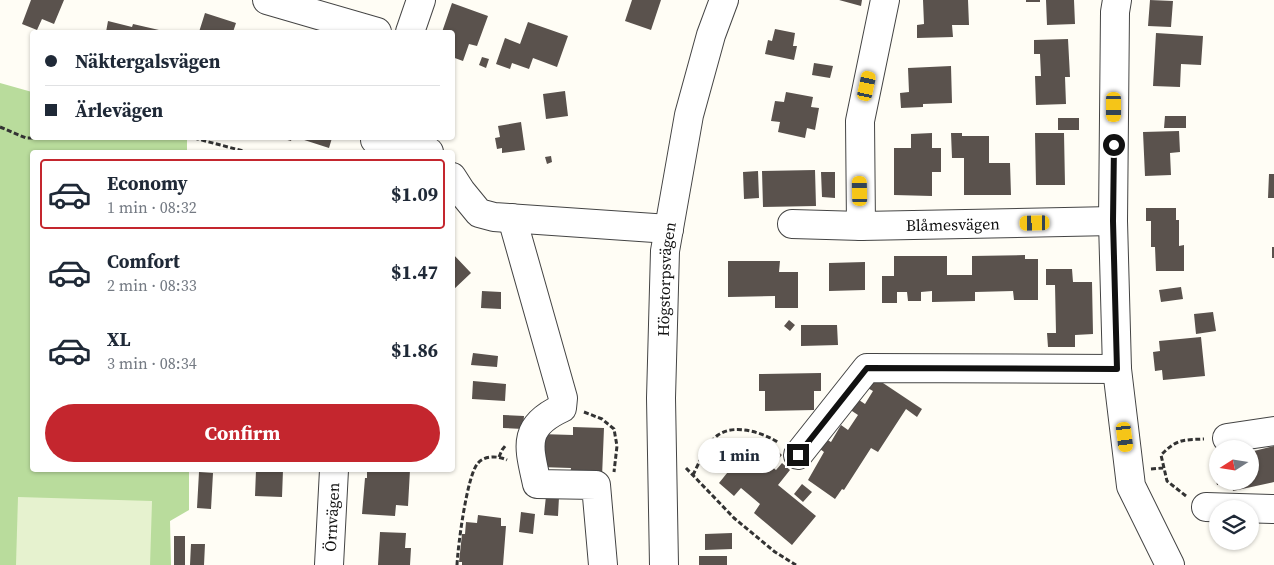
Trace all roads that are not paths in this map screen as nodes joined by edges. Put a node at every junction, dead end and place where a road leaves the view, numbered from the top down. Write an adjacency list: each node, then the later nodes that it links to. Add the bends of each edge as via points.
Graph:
1 (267, 0): 6 (street)
2 (421, 0): 7 (street)
3 (724, 0): 15 (street, Högstorpsvägen, via 689,114)
4 (885, 0): 14 (street, via 860,121)
5 (1117, 0): 12 (street)
6 (370, 30)
7 (411, 30)
8 (373, 143): 9 (street, via 410,144)
9 (424, 150)
10 (455, 182): 11 (street, via 479,212)
11 (512, 218): 15 (street); 24 (street, via 563,398 562,408 536,424 529,448 536,484 596,485)
12 (1113, 221): 14 (street, Blåmesvägen); 16 (street)
13 (792, 224): 14 (street, Blåmesvägen)
14 (860, 226)
15 (669, 229): 25 (street, Högstorpsvägen, via 665,251 661,398)
16 (1117, 369): 19 (street, via 867,368); 26 (street, via 1131,486)
17 (1274, 431): 18 (street)
18 (1227, 438)
19 (798, 455)
20 (334, 472): 23 (street, Örnvägen)
21 (1206, 507): 22 (street)
22 (1274, 509)
23 (329, 565)
24 (603, 565)
25 (664, 565)
26 (1170, 565)

